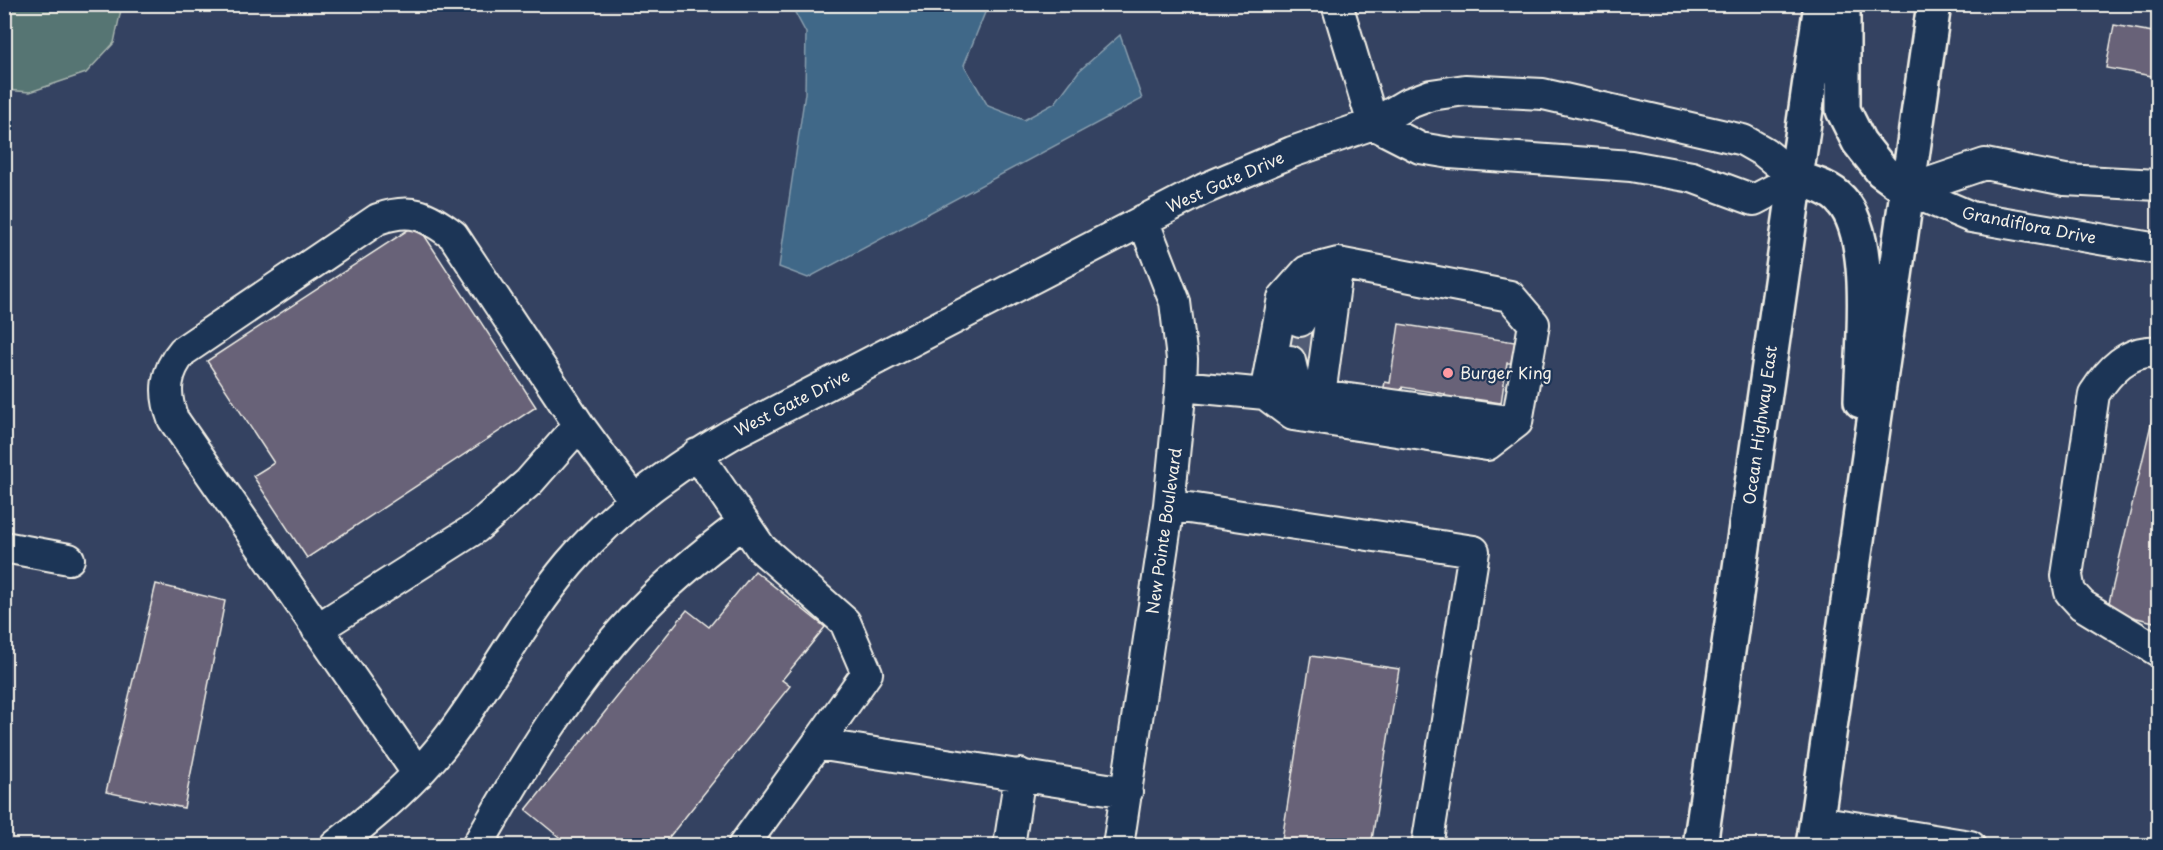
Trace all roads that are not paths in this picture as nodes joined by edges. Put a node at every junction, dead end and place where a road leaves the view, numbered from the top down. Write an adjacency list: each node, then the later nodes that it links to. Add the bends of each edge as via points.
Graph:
1 (1337, 4): 5 (street)
2 (1821, 4): 6 (highway, Ocean Highway East)
3 (1842, 4): 8 (highway, via 1843,110 1859,142 1882,171)
4 (1934, 4): 8 (highway)
5 (1373, 124): 6 (street, via 1420,148 1631,166 1692,177 1754,200); 6 (street, West Gate Drive, via 1431,95 1465,90 1543,94 1743,140); 9 (street, West Gate Drive, via 1254,167)
6 (1796, 178): 24 (highway, via 1828,190 1842,201 1851,214 1862,249); 40 (highway, Ocean Highway East)
7 (2158, 185): 8 (street, via 2065,180 1985,164)
8 (1908, 190): 10 (street, Grandiflora Drive, via 1971,217); 24 (highway)
9 (1143, 220): 15 (street, New Pointe Boulevard, via 1175,302); 20 (street, West Gate Drive)
10 (2158, 249)
11 (1335, 277): 12 (street, via 1309,304); 16 (street, via 1307,271 1283,298); 17 (street); 18 (street, via 1510,296 1534,324)
12 (1300, 321)
13 (2158, 352): 28 (street, via 2129,356 2109,372 2094,394 2067,576 2070,592 2082,605)
14 (1290, 361): 17 (street, via 1296,387)
15 (1182, 386): 16 (street); 22 (street, New Pointe Boulevard)
16 (1265, 394): 18 (street, via 1293,415 1487,445)
17 (1320, 395): 18 (street)
18 (1518, 422)
19 (579, 425): 21 (street); 27 (street, via 529,482 476,528); 27 (street, via 453,235 421,215 397,212 378,219 183,351 172,364 166,381 166,402 173,419)
20 (697, 454): 21 (street, West Gate Drive); 23 (street)
21 (634, 500): 30 (street, West Gate Drive, via 570,563 538,603 449,737)
22 (1169, 505): 32 (street, New Pointe Boulevard); 39 (street, via 1474,551)
23 (742, 524): 29 (street, via 761,548 844,622 867,673); 35 (street, via 668,584 605,650 549,730)
24 (1859, 532): 33 (highway)
25 (4, 547): 26 (street)
26 (69, 559)
27 (317, 629): 30 (street)
28 (2158, 651)
29 (818, 744): 31 (street); 36 (street)
30 (418, 774): 34 (street, West Gate Drive, via 375,815)
31 (1020, 774): 32 (street); 37 (street)
32 (1127, 792): 38 (street, New Pointe Boulevard)
33 (1815, 833): 41 (street)
34 (334, 846)
35 (477, 846)
36 (743, 846)
37 (1009, 846)
38 (1119, 846)
39 (1427, 846)
40 (1700, 846)
41 (1970, 846)

